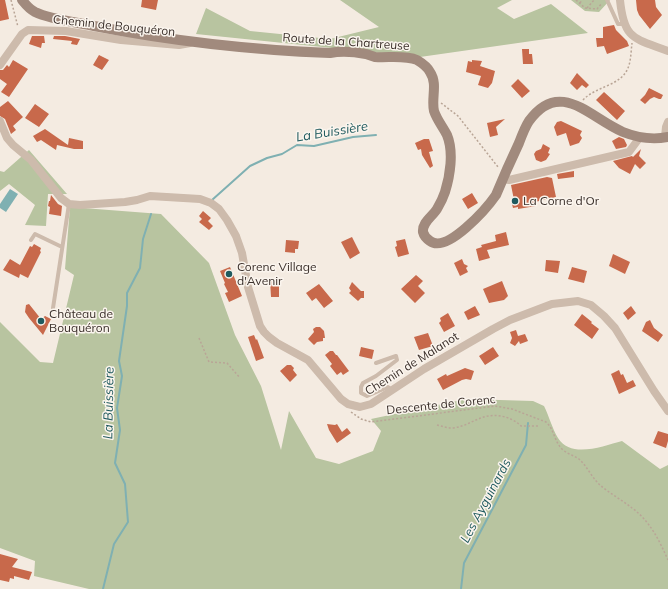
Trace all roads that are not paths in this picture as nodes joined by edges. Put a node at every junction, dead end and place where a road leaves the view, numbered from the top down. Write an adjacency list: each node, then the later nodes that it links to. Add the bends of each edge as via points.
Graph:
1 (22, 0): 5 (main road, Route de la Chartreuse, via 29,9 49,17)
2 (606, 0): 4 (lane, via 618,24)
3 (620, 0): 4 (street)
4 (625, 24): 6 (street, via 638,40)
5 (194, 42): 7 (street, Chemin de Bouquéron, via 179,45 121,40 66,31 28,30 22,34); 12 (main road, Route de la Chartreuse, via 281,51 337,52 409,58 424,65 434,80 434,110 447,136 450,149 444,193 437,210 425,224 423,233 432,243 450,239 476,220 496,196)
6 (668, 51)
7 (0, 65)
8 (0, 122): 13 (street, via 7,138 31,160 61,198)
9 (668, 122): 11 (street)
10 (640, 137): 11 (main road, Route de la Chartreuse); 12 (street, via 629,152 509,180); 12 (main road, Route de la Chartreuse, via 623,132 569,102 548,103 528,122)
11 (667, 137)
12 (504, 177)
13 (69, 204): 15 (lane); 18 (street, Chemin de Malanot, via 125,202 150,196 200,199 211,203 219,209 236,236 248,287 264,332 276,343 308,360 340,399 354,407 364,407)
14 (31, 240): 15 (lane, via 35,234)
15 (62, 247): 16 (lane)
16 (53, 308)
17 (376, 363): 18 (lane, via 396,356 397,360 363,383 361,393 367,396 388,387)
18 (392, 390): 19 (street, Chemin de Malanot, via 510,320 552,304 578,302 591,305 615,328)
19 (668, 411)

